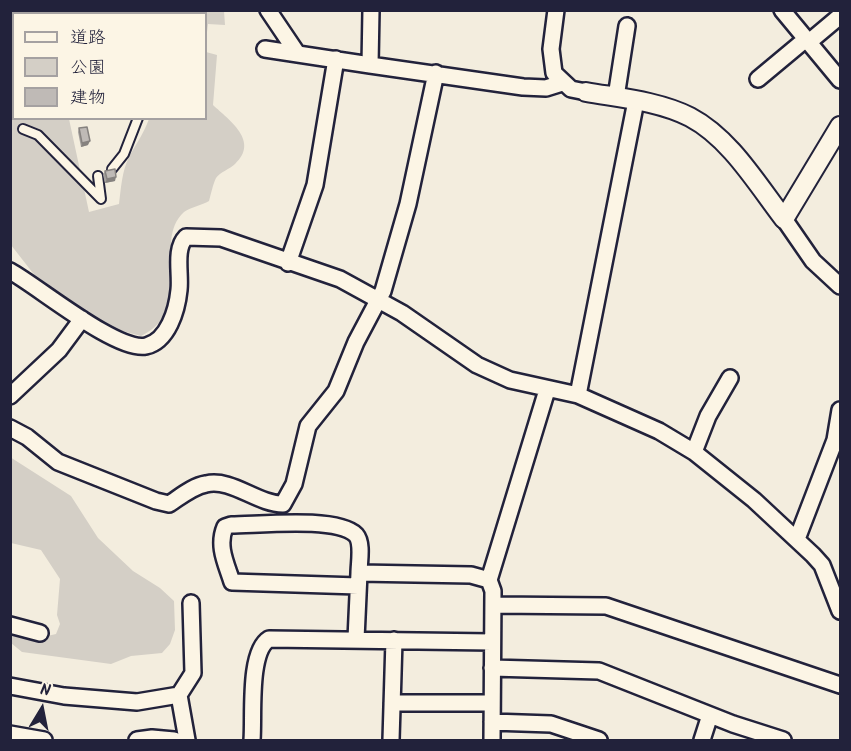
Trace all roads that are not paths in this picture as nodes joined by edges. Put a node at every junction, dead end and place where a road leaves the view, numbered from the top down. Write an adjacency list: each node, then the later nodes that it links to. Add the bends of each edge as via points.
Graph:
1 (268, 10): 9 (street)
2 (371, 10): 11 (street)
3 (556, 10): 15 (street, via 550,61)
4 (782, 10): 7 (street)
5 (840, 16): 7 (street)
6 (627, 26): 17 (street)
7 (807, 41): 13 (street); 14 (street)
8 (265, 49): 9 (street)
9 (297, 53): 10 (street)
10 (336, 59): 11 (street); 25 (street, via 315,185)
11 (370, 64): 12 (street)
12 (436, 74): 15 (street, via 546,88); 28 (street, via 408,204)
13 (758, 79)
14 (840, 80)
15 (562, 83): 16 (street)
16 (586, 92): 17 (street)
17 (616, 97): 18 (street)
18 (636, 101): 24 (street, via 680,113 707,129 739,161); 32 (street)
19 (137, 120): 22 (lane)
20 (840, 126): 24 (street)
21 (23, 129): 23 (lane, via 38,135 101,199)
22 (112, 169)
23 (98, 176)
24 (784, 219): 27 (street, via 813,261)
25 (288, 263): 28 (street, via 340,279); 29 (street, via 221,238 186,237 181,242 178,302 167,330 157,341 135,345)
26 (10, 271): 29 (street)
27 (840, 286)
28 (378, 298): 31 (street, via 477,365 510,380); 35 (street, via 336,391 308,426 294,484 282,504 208,483 169,504 156,501 58,462)
29 (82, 319): 33 (street, via 59,350)
30 (730, 378): 36 (street, via 708,416)
31 (547, 390): 32 (street); 39 (street)
32 (578, 395): 36 (street, via 659,431)
33 (10, 396)
34 (840, 410): 37 (street, via 835,440)
35 (10, 428)
36 (694, 452): 37 (street)
37 (796, 539): 42 (street, via 822,565)
38 (358, 579): 38 (street, via 232,582 221,549 222,535 225,527 231,525 337,526 357,536 360,542); 39 (street, via 471,575); 45 (street)
39 (489, 580): 41 (street, via 493,586)
40 (191, 603): 51 (street, via 193,673)
41 (493, 605): 47 (street); 49 (street, via 606,606)
42 (840, 611)
43 (10, 625): 44 (street)
44 (40, 633)
45 (356, 639): 46 (street); 61 (street, via 279,638 263,643 256,659)
46 (394, 640): 47 (street); 52 (street)
47 (492, 642): 48 (street)
48 (492, 668): 53 (street); 54 (street, via 599,671)
49 (840, 685)
50 (10, 686): 51 (street, via 64,696 137,702)
51 (179, 695): 60 (street)
52 (392, 703): 53 (street); 62 (street)
53 (492, 703): 55 (street)
54 (710, 715): 65 (street); 66 (street)
55 (492, 722): 63 (street); 64 (street, via 551,724)
56 (10, 734): 57 (street)
57 (44, 741)
58 (137, 741): 59 (street)
59 (174, 741)
60 (187, 741)
61 (252, 741)
62 (391, 741)
63 (492, 741)
64 (599, 741)
65 (702, 741)
66 (783, 741)

